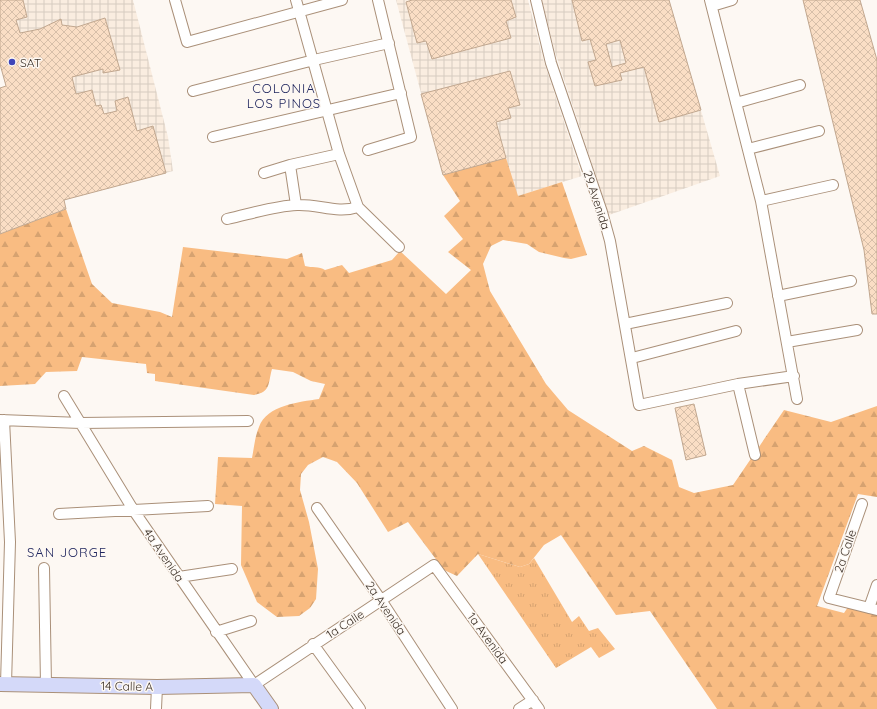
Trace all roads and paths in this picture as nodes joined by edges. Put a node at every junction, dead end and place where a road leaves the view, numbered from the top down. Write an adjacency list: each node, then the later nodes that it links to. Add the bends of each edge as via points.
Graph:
1 (174, 0): 8 (street, via 187,42)
2 (296, 0): 8 (street)
3 (342, 0): 8 (street)
4 (378, 0): 9 (street)
5 (536, 0): 32 (street, 29 Avenida, via 551,63 610,241)
6 (732, 0): 7 (street)
7 (711, 3): 14 (street)
8 (299, 12): 10 (street)
9 (389, 43): 10 (street); 13 (street)
10 (314, 60): 12 (street); 15 (street)
11 (800, 85): 14 (street)
12 (193, 92)
13 (401, 93): 15 (street); 19 (street, via 410,137)
14 (736, 103): 18 (street)
15 (327, 109): 17 (street); 20 (street)
16 (819, 131): 18 (street)
17 (213, 137)
18 (748, 149): 24 (street)
19 (368, 150)
20 (338, 154): 21 (street); 26 (street)
21 (290, 165): 22 (street); 25 (street)
22 (264, 173)
23 (833, 185): 24 (street)
24 (761, 201): 30 (street)
25 (296, 205): 26 (street, via 335,211); 27 (street)
26 (358, 208): 28 (street)
27 (227, 219)
28 (399, 247)
29 (851, 281): 30 (street)
30 (778, 296): 35 (street)
31 (727, 303): 32 (street)
32 (625, 324): 36 (street, 29 Avenida)
33 (857, 330): 35 (street)
34 (736, 331): 36 (street)
35 (787, 342): 37 (street)
36 (632, 358): 38 (street, 29 Avenida, via 639,405)
37 (794, 376): 38 (street); 40 (street)
38 (738, 384): 44 (street)
39 (64, 396): 43 (street, 4a Avenida)
40 (797, 399)
41 (2, 420): 43 (street); 45 (street)
42 (248, 421): 43 (street)
43 (81, 422): 49 (street, 4a Avenida)
44 (755, 455)
45 (4, 479): 51 (street)
46 (862, 504): 58 (street, 2a Calle, via 829,598)
47 (208, 506): 49 (street)
48 (317, 508): 57 (street, 2a Avenida)
49 (134, 511): 50 (street); 55 (street, 4a Avenida)
50 (59, 514)
51 (5, 542): 59 (street)
52 (436, 566): 57 (street, 1a Calle, via 432,565); 67 (street, 1a Avenida)
53 (44, 568): 64 (street)
54 (232, 568): 55 (street)
55 (179, 578): 61 (street, 4a Avenida)
56 (877, 585): 58 (street)
57 (381, 600): 62 (street, 1a Calle); 71 (street, 2a Avenida)
58 (873, 609)
59 (4, 612): 63 (street)
60 (251, 621): 61 (street)
61 (216, 632): 65 (street, 4a Avenida)
62 (313, 644): 65 (street, 1a Calle); 70 (street)
63 (3, 684): 64 (street, 14 Calle A)
64 (46, 685): 66 (street, 14 Calle A)
65 (254, 685): 66 (street, 14 Calle A); 69 (street, 4a Avenida)
66 (157, 687): 68 (street)
67 (533, 700): 72 (street); 73 (street, 1a Avenida)
68 (156, 709)
69 (270, 709)
70 (360, 709)
71 (452, 709)
72 (519, 709)
73 (539, 709)

